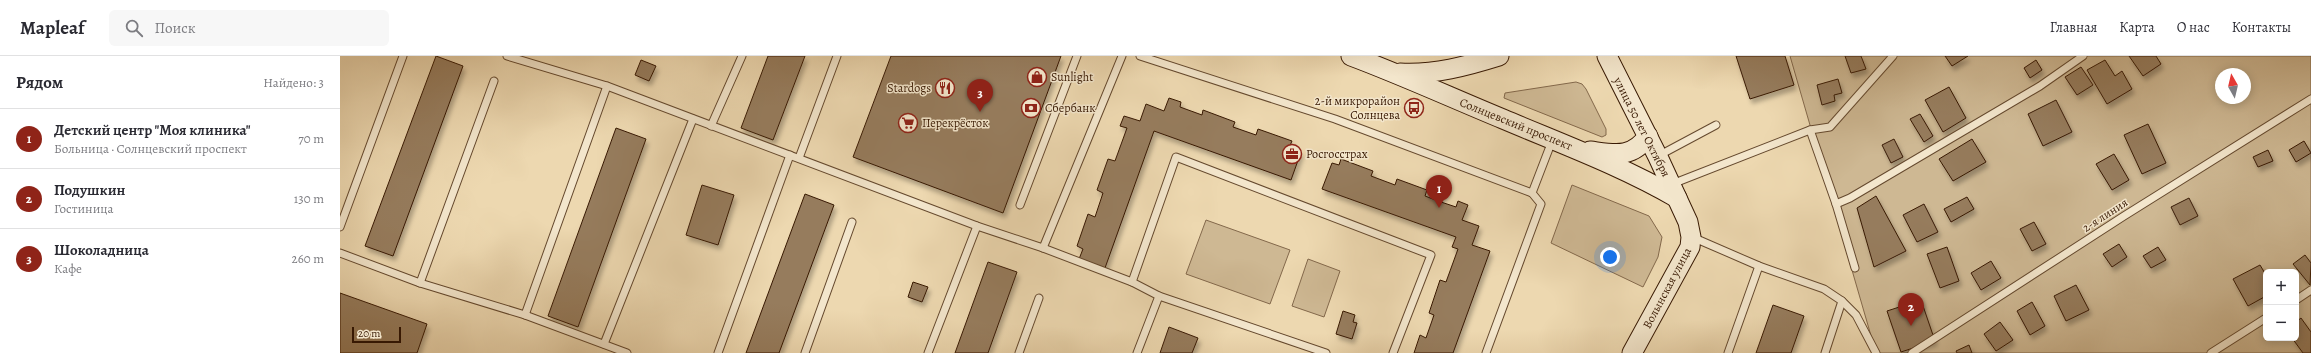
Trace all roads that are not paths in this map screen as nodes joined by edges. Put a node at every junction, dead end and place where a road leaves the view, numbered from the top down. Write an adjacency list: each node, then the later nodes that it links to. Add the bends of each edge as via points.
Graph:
1 (403, 56): 33 (lane)
2 (507, 56): 15 (lane)
3 (742, 56): 19 (lane)
4 (837, 56): 26 (lane)
5 (1077, 56): 30 (lane)
6 (1122, 56): 35 (lane)
7 (1140, 56): 28 (lane, via 1335,119)
8 (1351, 56): 13 (street, Солнцевский проспект)
9 (1499, 56): 13 (street, via 1442,71 1419,74 1399,73)
10 (1607, 56): 21 (street, улица 50 лет Октября)
11 (1893, 56): 20 (lane, via 1830,127)
12 (2083, 56): 29 (lane, via 2040,86)
13 (1381, 68): 22 (street, Солнцевский проспект)
14 (494, 81): 40 (lane)
15 (607, 86): 17 (lane); 46 (lane)
16 (2311, 99): 62 (lane, 2-я линия)
17 (693, 119): 19 (lane); 48 (lane)
18 (1716, 125): 25 (lane)
19 (711, 126): 24 (lane)
20 (1810, 130): 27 (lane); 29 (lane)
21 (1648, 136): 23 (street, via 1641,146 1631,152 1612,154); 25 (street, улица 50 лет Октября)
22 (1553, 140): 23 (street, Солнцевский проспект); 28 (lane)
23 (1578, 149): 27 (street, Солнцевский проспект, via 1615,168)
24 (790, 155): 26 (lane); 50 (lane)
25 (1658, 156): 27 (street, улица 50 лет Октября)
26 (799, 158): 32 (lane)
27 (1674, 192): 34 (street, Волынская улица, via 1688,222)
28 (1532, 193): 57 (lane, via 1541,204)
29 (1836, 204): 38 (lane)
30 (1020, 205)
31 (852, 222): 51 (lane)
32 (977, 226): 35 (lane); 52 (lane)
33 (340, 227)
34 (1691, 237): 37 (lane); 58 (street, Волынская улица, via 1690,247)
35 (1043, 248): 39 (lane)
36 (340, 253): 40 (lane)
37 (1759, 266): 45 (lane, via 1824,289); 59 (lane)
38 (1855, 268)
39 (1132, 282): 42 (lane); 56 (lane, via 1176,157 1431,255)
40 (420, 283): 46 (lane)
41 (2311, 290): 44 (lane)
42 (1159, 296): 54 (lane); 55 (lane)
43 (1039, 298): 53 (lane)
44 (2299, 298)
45 (1842, 301): 60 (lane); 61 (lane, via 1856,315)
46 (525, 315): 48 (lane)
47 (2263, 320): 63 (lane)
48 (604, 344): 49 (lane)
49 (627, 353)
50 (718, 353)
51 (805, 353)
52 (928, 353)
53 (1019, 353)
54 (1137, 353)
55 (1326, 353)
56 (1393, 353)
57 (1486, 353)
58 (1632, 353)
59 (1728, 353)
60 (1826, 353)
61 (1876, 353)
62 (1912, 353)
63 (2211, 353)

